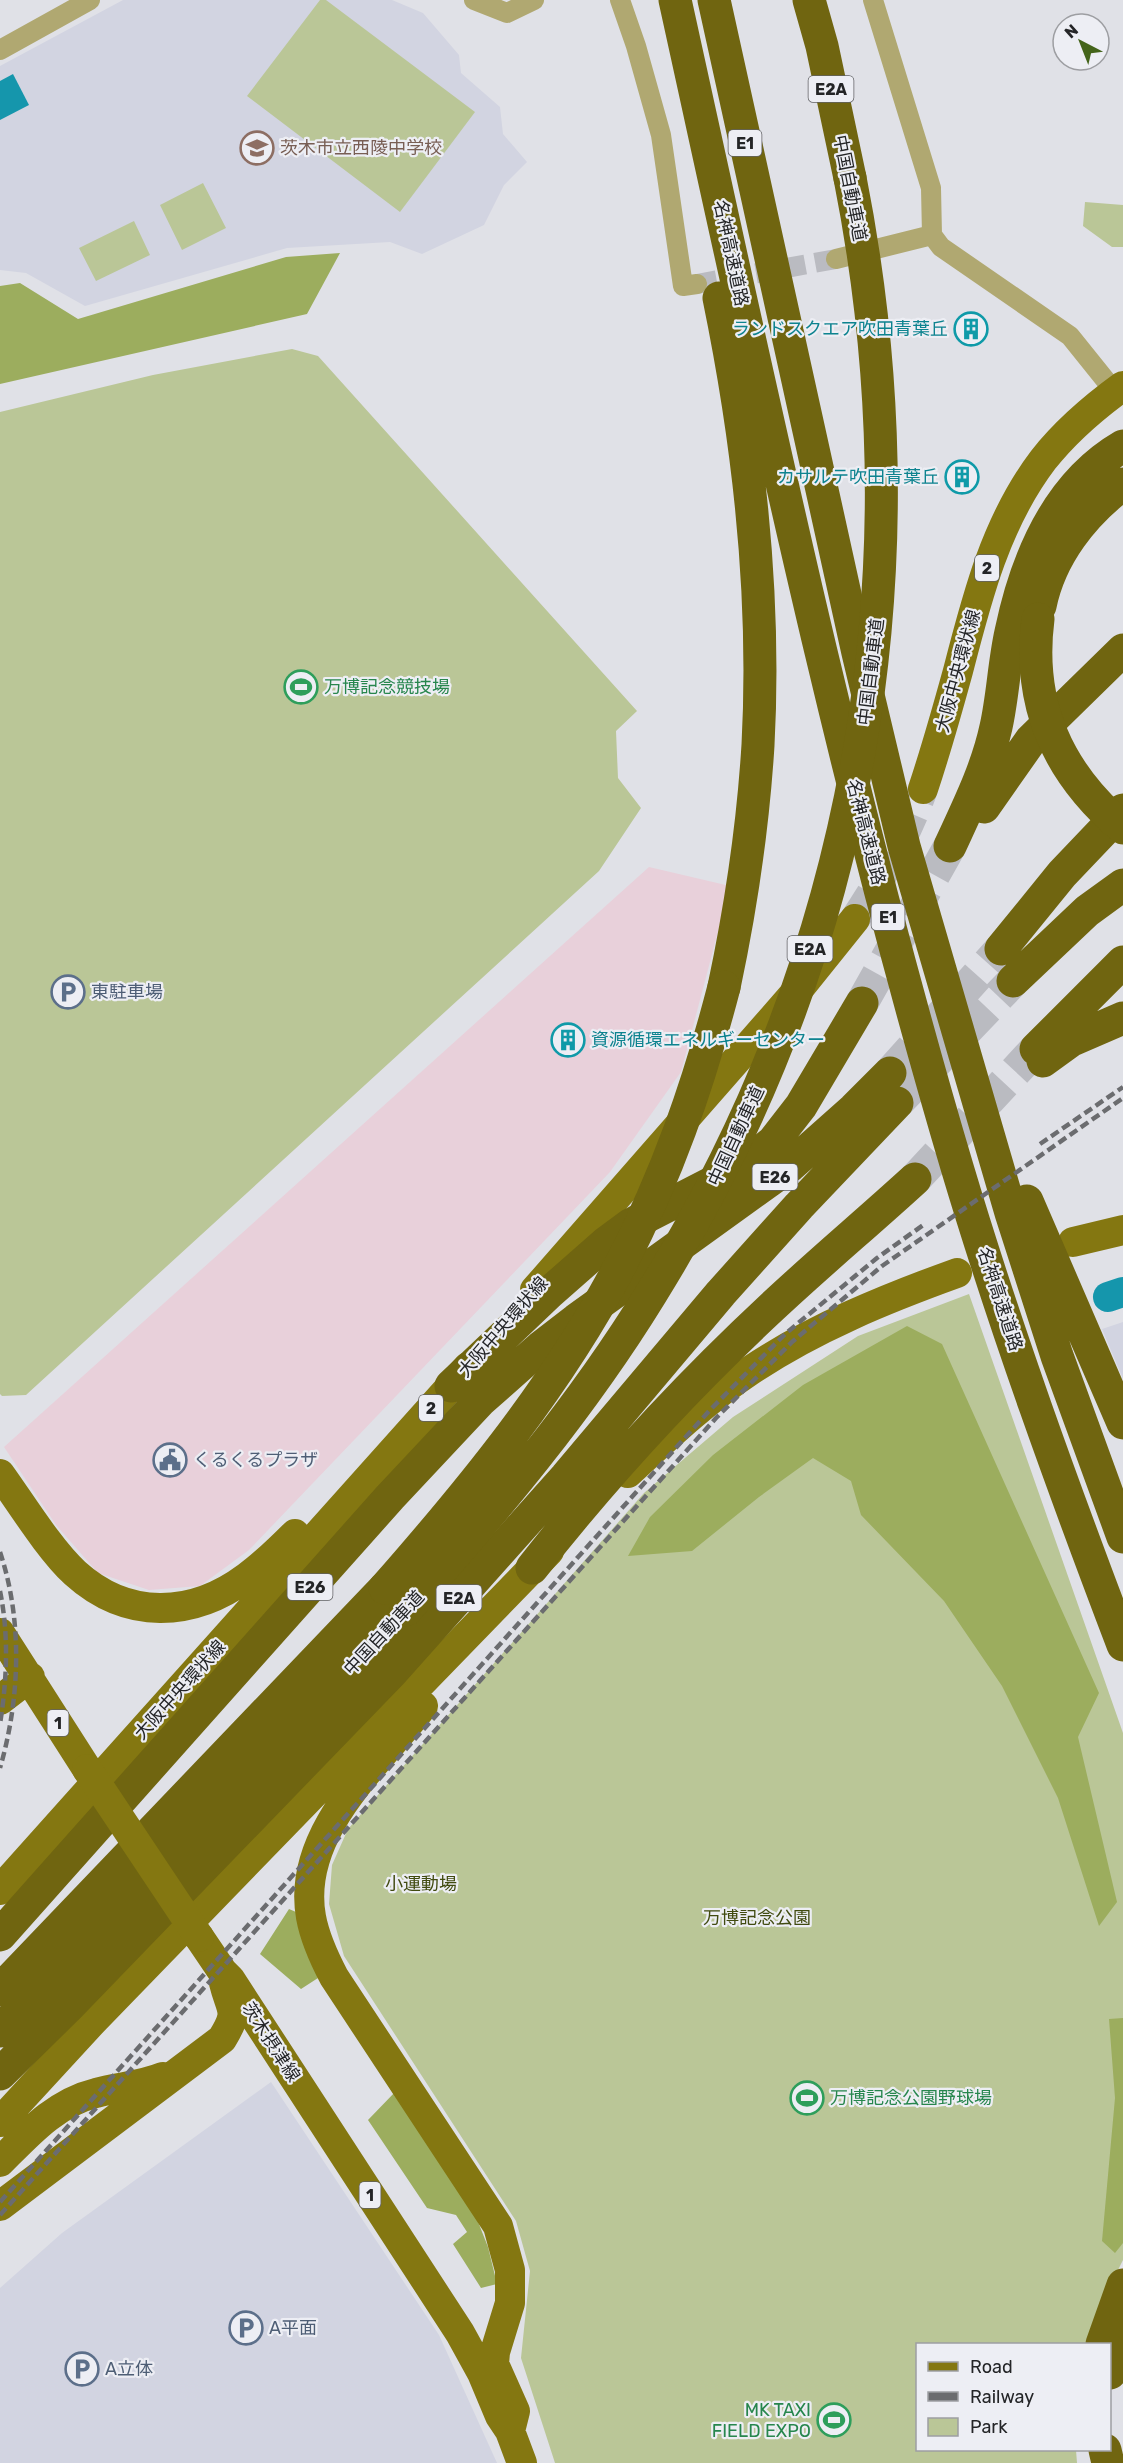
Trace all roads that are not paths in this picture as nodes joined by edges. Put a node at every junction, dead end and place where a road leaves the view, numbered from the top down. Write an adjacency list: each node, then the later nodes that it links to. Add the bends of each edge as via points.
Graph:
1 (90, 0): 10 (street)
2 (474, 0): 3 (street, via 507,13)
3 (534, 0)
4 (620, 0): 13 (street, via 661,135 683,286)
5 (656, 0): 42 (highway, 中国自動車道 / E2A, bridge, via 722,311 749,478 756,568 758,744 740,911 703,1066 676,1143 619,1268 579,1336 493,1460 442,1524)
6 (675, 0): 45 (highway, 名神高速道路 / E1, via 789,520 868,846 957,1167 1023,1370)
7 (714, 0): 30 (highway, 名神高速道路 / E1, via 863,676 904,846)
8 (809, 0): 42 (highway, 中国自動車道 / E2A, bridge, via 850,178 864,268 881,448 875,642 864,732 822,913 750,1109 724,1166 653,1293 596,1377 502,1501)
9 (873, 0): 11 (street, via 931,188)
10 (0, 50)
11 (932, 235): 12 (street); 14 (street, via 941,247 1070,336)
12 (836, 259)
13 (697, 284)
14 (1119, 389): 20 (main road, 大阪中央環状線 / 2, via 1076,425 1043,461 1004,525 981,586)
15 (1123, 446): 19 (highway, via 1090,469 1074,487 1038,545 1011,633 989,755 951,849 1031,740)
16 (1123, 484): 18 (highway, via 1071,536 1042,596)
17 (1123, 506): 18 (highway, via 1100,527 1075,561)
18 (1046, 619): 21 (highway, via 1060,718 1083,764); 22 (highway, bridge, via 1036,675 1045,722 1064,763 1108,816)
19 (1123, 650)
20 (923, 789)
21 (1123, 808): 25 (highway)
22 (1123, 828)
23 (1123, 885): 27 (highway, via 1087,911)
24 (855, 919): 36 (main road, 大阪中央環状線 / 2, via 802,986)
25 (1001, 949)
26 (1123, 962): 29 (highway, via 1072,1010 1039,1056)
27 (1013, 981)
28 (862, 1002): 36 (highway, via 801,1106 773,1142 739,1168 630,1225 607,1242)
29 (1123, 1018)
30 (966, 1062): 37 (highway); 40 (highway, 名神高速道路 / E1, via 1058,1356)
31 (894, 1088): 49 (highway, E26, via 854,1109 791,1165 576,1320 480,1401); 54 (highway, E2A, via 799,1206 393,1672)
32 (915, 1179): 41 (highway, via 725,1352 603,1480)
33 (1123, 1230): 34 (main road)
34 (1073, 1242)
35 (957, 1273): 41 (main road, via 839,1320 750,1370 669,1435)
36 (451, 1386): 38 (main road, 大阪中央環状線 / 2)
37 (1123, 1423)
38 (406, 1435): 39 (main road, via 353,1477 245,1579 205,1601 165,1609 126,1604 74,1572); 48 (main road, 大阪中央環状線 / 2)
39 (0, 1474)
40 (1123, 1537)
41 (532, 1568): 43 (main road)
42 (396, 1599): 51 (highway, 中国自動車道 / E2A); 52 (highway, 中国自動車道 / E2A, via 305,1718)
43 (496, 1606): 55 (main road); 64 (main road, via 457,1663 328,1826 314,1861 309,1897 316,1938 334,1977 498,2226 510,2270 510,2303 494,2364 515,2411)
44 (0, 1633): 46 (main road, 茨木摂津線 / 1)
45 (1123, 1645)
46 (30, 1677): 47 (main road); 50 (main road, 茨木摂津線 / 1, bridge)
47 (0, 1700)
48 (0, 1890)
49 (0, 1935)
50 (222, 1971): 53 (main road, via 234,2009 233,2019 222,2039); 64 (main road, 茨木摂津線 / 1, via 459,2333)
51 (0, 1990)
52 (0, 2031)
53 (185, 2068): 56 (main road, via 156,2080 94,2093 62,2107); 57 (main road)
54 (0, 2074)
55 (0, 2122)
56 (0, 2162)
57 (0, 2206)
58 (1123, 2285): 61 (highway)
59 (1123, 2317): 62 (highway)
60 (1123, 2330): 63 (highway)
61 (1102, 2343)
62 (1111, 2347)
63 (1111, 2370)
64 (510, 2431): 65 (main road, 茨木摂津線 / 1)
65 (522, 2463)

